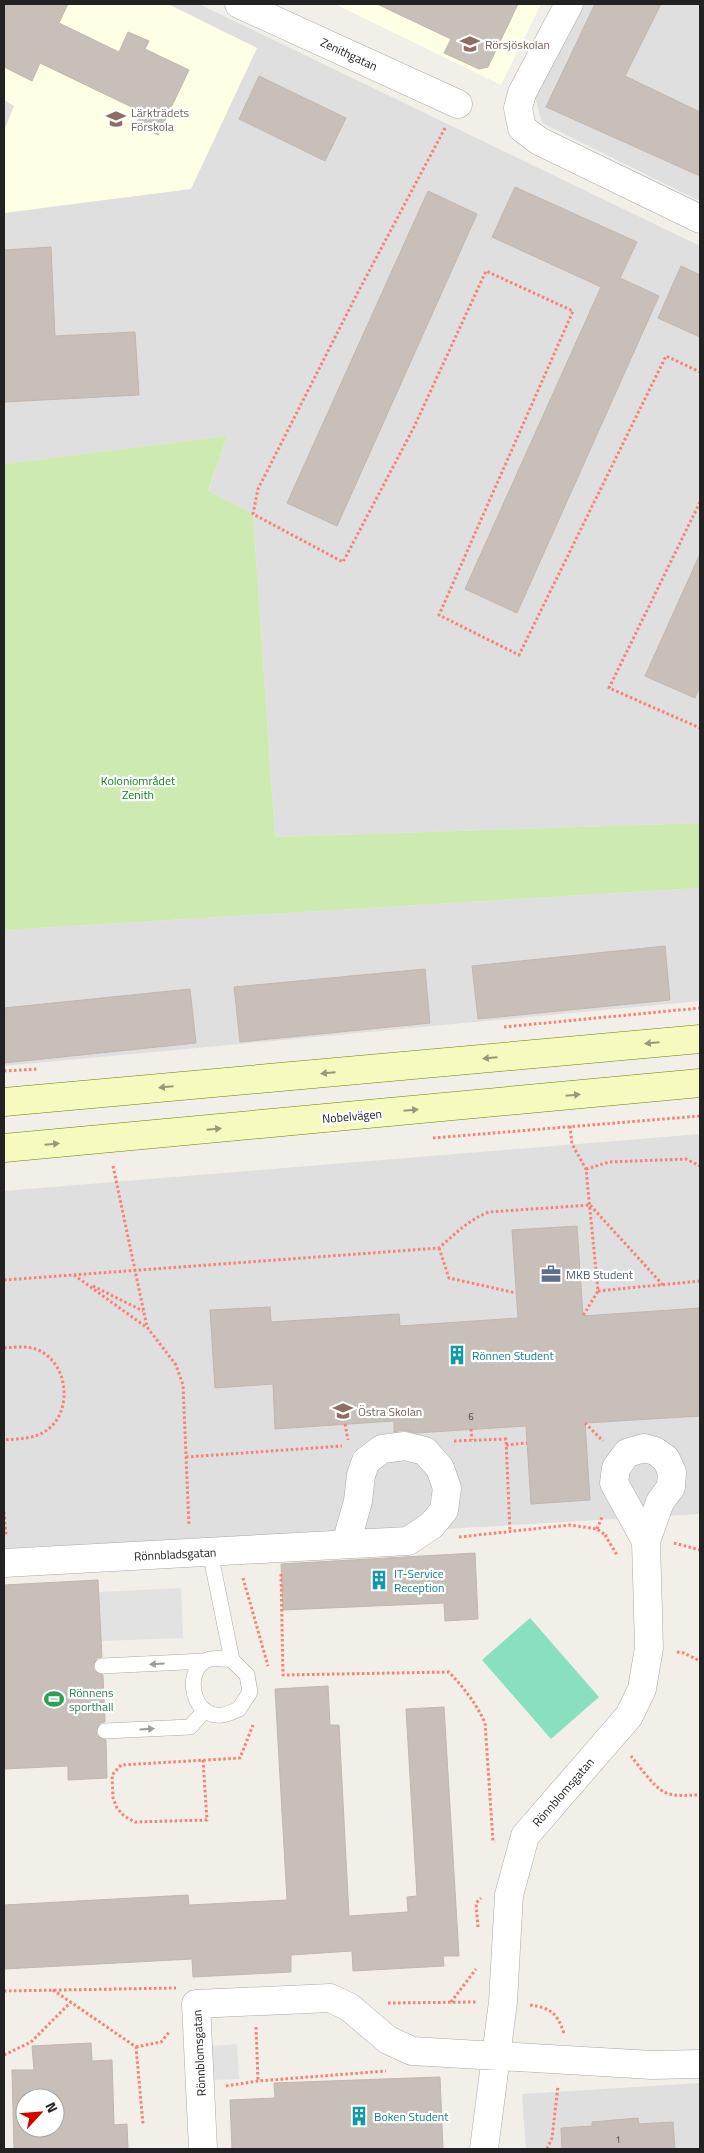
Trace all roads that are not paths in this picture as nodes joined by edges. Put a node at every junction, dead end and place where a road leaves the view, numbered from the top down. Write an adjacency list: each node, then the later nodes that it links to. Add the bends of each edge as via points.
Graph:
1 (240, 4): 3 (street, Zenithgatan)
2 (569, 4): 4 (street, via 522,93 518,108 522,128 539,141)
3 (458, 104)
4 (700, 219)
5 (700, 1039): 7 (main road, one-way to 7)
6 (700, 1083): 8 (main road, Nobelvägen, one-way to 6)
7 (4, 1102)
8 (4, 1148)
9 (656, 1540): 18 (street, Rönnblomsgatan, via 649,1648 642,1689 618,1730 525,1836 509,1895 503,2002)
10 (346, 1544): 11 (street, Rönnbladsgatan)
11 (200, 1552): 12 (street, Rönnbladsgatan); 13 (lane)
12 (4, 1563)
13 (232, 1660): 14 (lane, via 216,1658); 16 (lane, via 247,1675 250,1692 239,1709 220,1716)
14 (205, 1661): 15 (lane, one-way to 15); 16 (lane, via 192,1684 194,1696)
15 (102, 1666)
16 (204, 1710): 17 (lane, one-way to 16, via 190,1727)
17 (105, 1731)
18 (496, 2055): 19 (street, Rönnblomsgatan, via 652,2065); 20 (street, Rönnblomsgatan, via 412,2051 388,2040 349,2007 330,1998 196,2004); 21 (street, Rönnblomsgatan)
19 (700, 2064)
20 (203, 2149)
21 (484, 2149)

